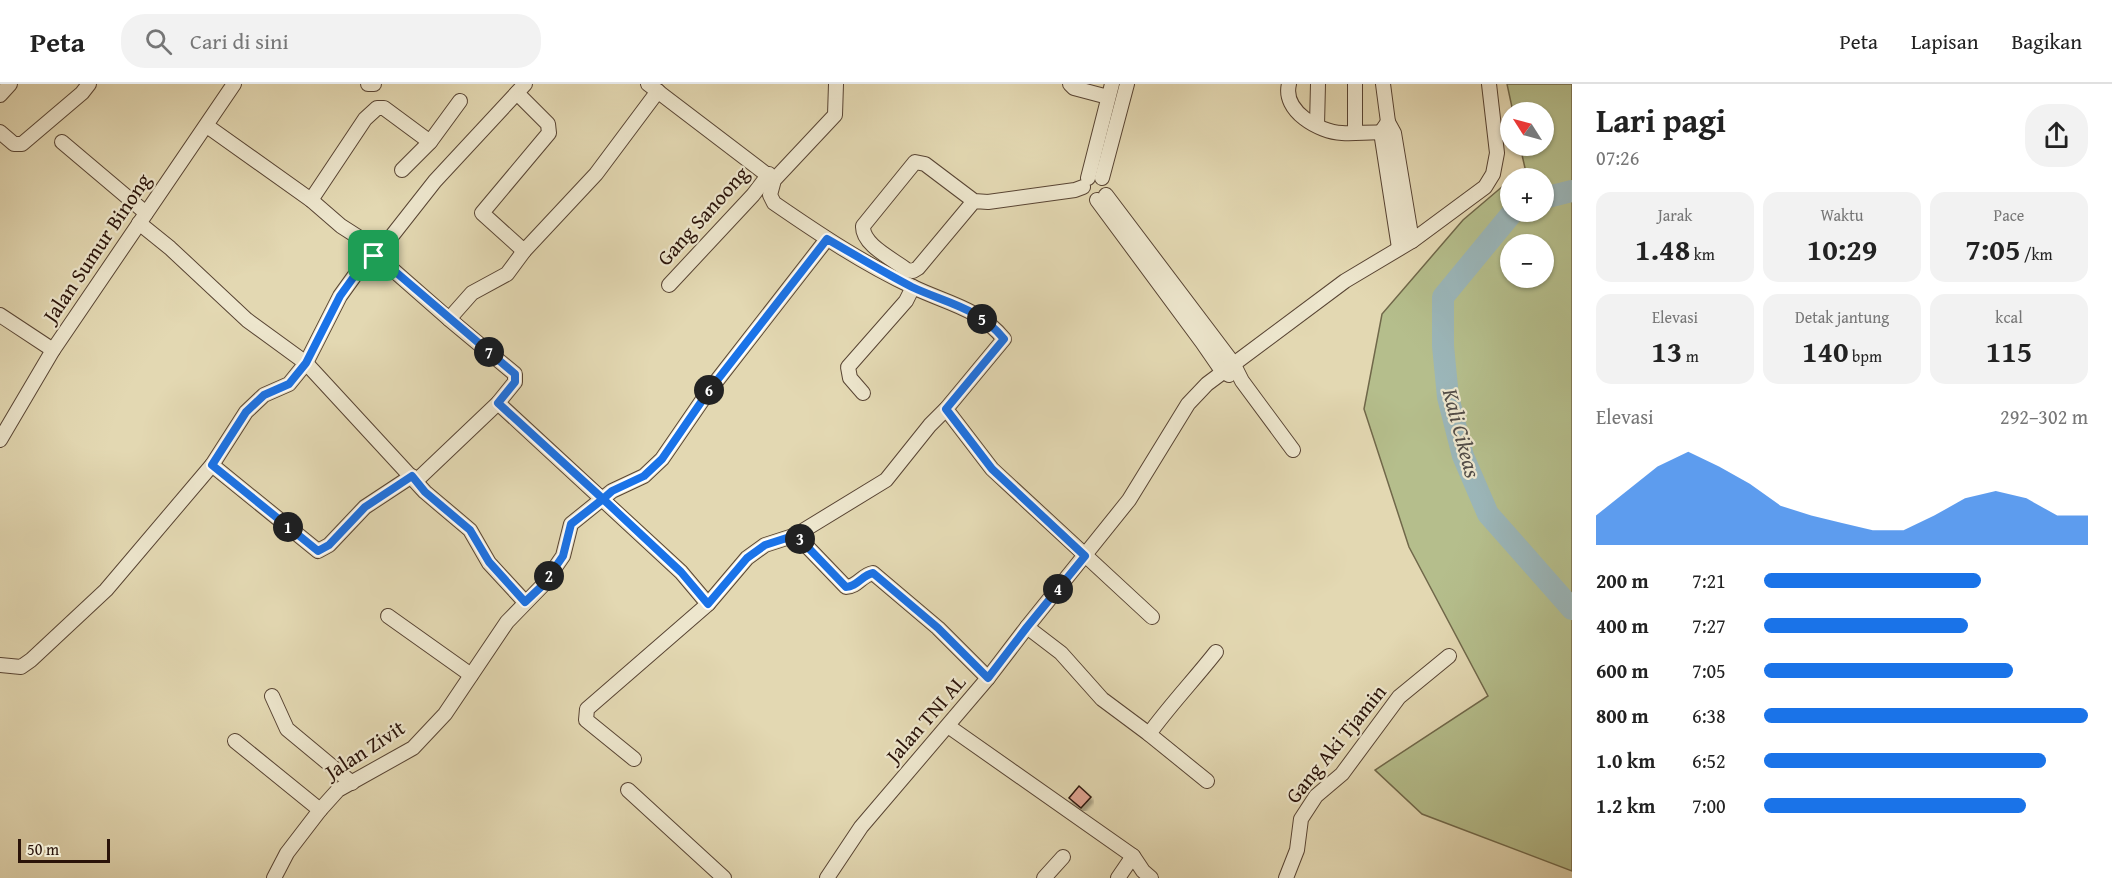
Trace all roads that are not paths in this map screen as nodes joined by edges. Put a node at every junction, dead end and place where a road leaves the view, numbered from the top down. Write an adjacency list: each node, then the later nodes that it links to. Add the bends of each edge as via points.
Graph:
1 (10, 84): 17 (street)
2 (89, 84): 22 (street, via 22,144 14,144)
3 (234, 84): 20 (street, Jalan Sumur Binong)
4 (368, 84): 5 (street)
5 (374, 84)
6 (836, 84): 27 (street, Gang Sanoong, via 835,115)
7 (1070, 84): 16 (street, via 1074,88)
8 (1126, 84): 28 (street)
9 (1289, 84): 19 (street, via 1287,92 1296,111)
10 (1318, 84): 19 (street)
11 (1355, 84): 23 (street)
12 (1383, 84): 21 (street)
13 (1490, 84): 34 (street, Jalan TNI AL, via 1497,153 1493,174 1485,187)
14 (653, 87): 27 (street); 36 (street, via 596,174)
15 (521, 89): 36 (street, via 548,124 549,133 482,213); 37 (street, via 435,181)
16 (1110, 90): 28 (street)
17 (0, 95)
18 (460, 101): 25 (street)
19 (1317, 125): 23 (street, via 1340,133)
20 (207, 126): 30 (street); 32 (street, Jalan Sumur Binong)
21 (1388, 129): 23 (street); 34 (street); 35 (street)
22 (0, 132)
23 (1356, 132)
24 (62, 142): 32 (street)
25 (430, 142): 26 (street); 30 (street, via 384,108 377,108 365,119)
26 (402, 170)
27 (771, 177): 33 (street, via 770,195 774,203); 38 (street, Gang Sanoong)
28 (1086, 185): 29 (street, via 1091,200); 29 (street, via 1107,184); 31 (street)
29 (1101, 198): 44 (street)
30 (310, 200): 37 (street)
31 (974, 201): 31 (street, via 925,164 915,162 862,232 870,242 913,271)
32 (142, 218): 42 (street, Jalan Sumur Binong); 43 (street, via 247,320)
33 (827, 239): 39 (street); 52 (street, Jalan Zivit, via 708,392 662,459 644,476)
34 (1412, 241): 35 (street, Jalan TNI AL)
35 (1399, 248): 44 (street, Jalan TNI AL, via 1345,281)
36 (524, 251): 41 (street, via 507,274 472,293)
37 (377, 254): 41 (street); 43 (street, via 363,264 340,296)
38 (669, 285)
39 (913, 287): 45 (street, via 906,301 848,367 850,378); 47 (street, via 959,304 994,326 1004,339)
40 (0, 315): 42 (street)
41 (449, 319): 46 (street, via 515,374 515,382)
42 (53, 350): 48 (street, Jalan Sumur Binong)
43 (306, 363): 50 (street, via 289,384 264,395 246,412); 51 (street)
44 (1227, 367): 49 (street, via 1242,381); 54 (street, Jalan TNI AL, via 1188,404 1129,500)
45 (863, 393)
46 (498, 403): 51 (street); 52 (street)
47 (946, 409): 53 (street, via 886,480); 54 (street, via 992,469)
48 (0, 440)
49 (1293, 450)
50 (212, 465): 51 (street, via 318,551 329,545 365,507); 62 (street, via 106,590 31,660 21,666)
51 (414, 479): 55 (street, via 470,530 489,562)
52 (603, 499): 55 (street, Jalan Zivit, via 571,524 563,556 543,585); 56 (street, via 681,572)
53 (796, 535): 56 (street, via 765,545 747,558); 64 (street, via 846,587 873,573 938,628)
54 (1085, 556): 58 (street); 59 (street, Jalan TNI AL)
55 (525, 602): 63 (street, Jalan Zivit)
56 (708, 604): 69 (street, via 587,709 586,720)
57 (388, 616): 63 (street)
58 (1152, 617)
59 (1027, 627): 64 (street, Jalan TNI AL); 67 (street, via 1061,653 1102,699)
60 (1216, 652): 67 (street)
61 (1449, 657): 82 (street, Gang Aki Tjamin, via 1399,697 1342,774 1316,796 1301,819 1297,850)
62 (0, 664)
63 (471, 675): 71 (street, Jalan Zivit, via 445,714 413,748)
64 (988, 678): 66 (street, Jalan TNI AL)
65 (272, 696): 71 (street, via 287,729)
66 (948, 726): 74 (street); 78 (street, Jalan TNI AL, via 861,827)
67 (1149, 734): 70 (street)
68 (235, 741): 73 (street)
69 (634, 759)
70 (1207, 781)
71 (352, 783): 73 (street, Jalan Zivit, via 338,790)
72 (628, 790): 77 (street)
73 (320, 810): 76 (street, Jalan Zivit, via 287,853)
74 (1133, 856): 80 (street); 81 (street)
75 (1063, 857): 79 (street)
76 (274, 878)
77 (724, 878)
78 (827, 878)
79 (1044, 878)
80 (1118, 878)
81 (1151, 878)
82 (1286, 878)

